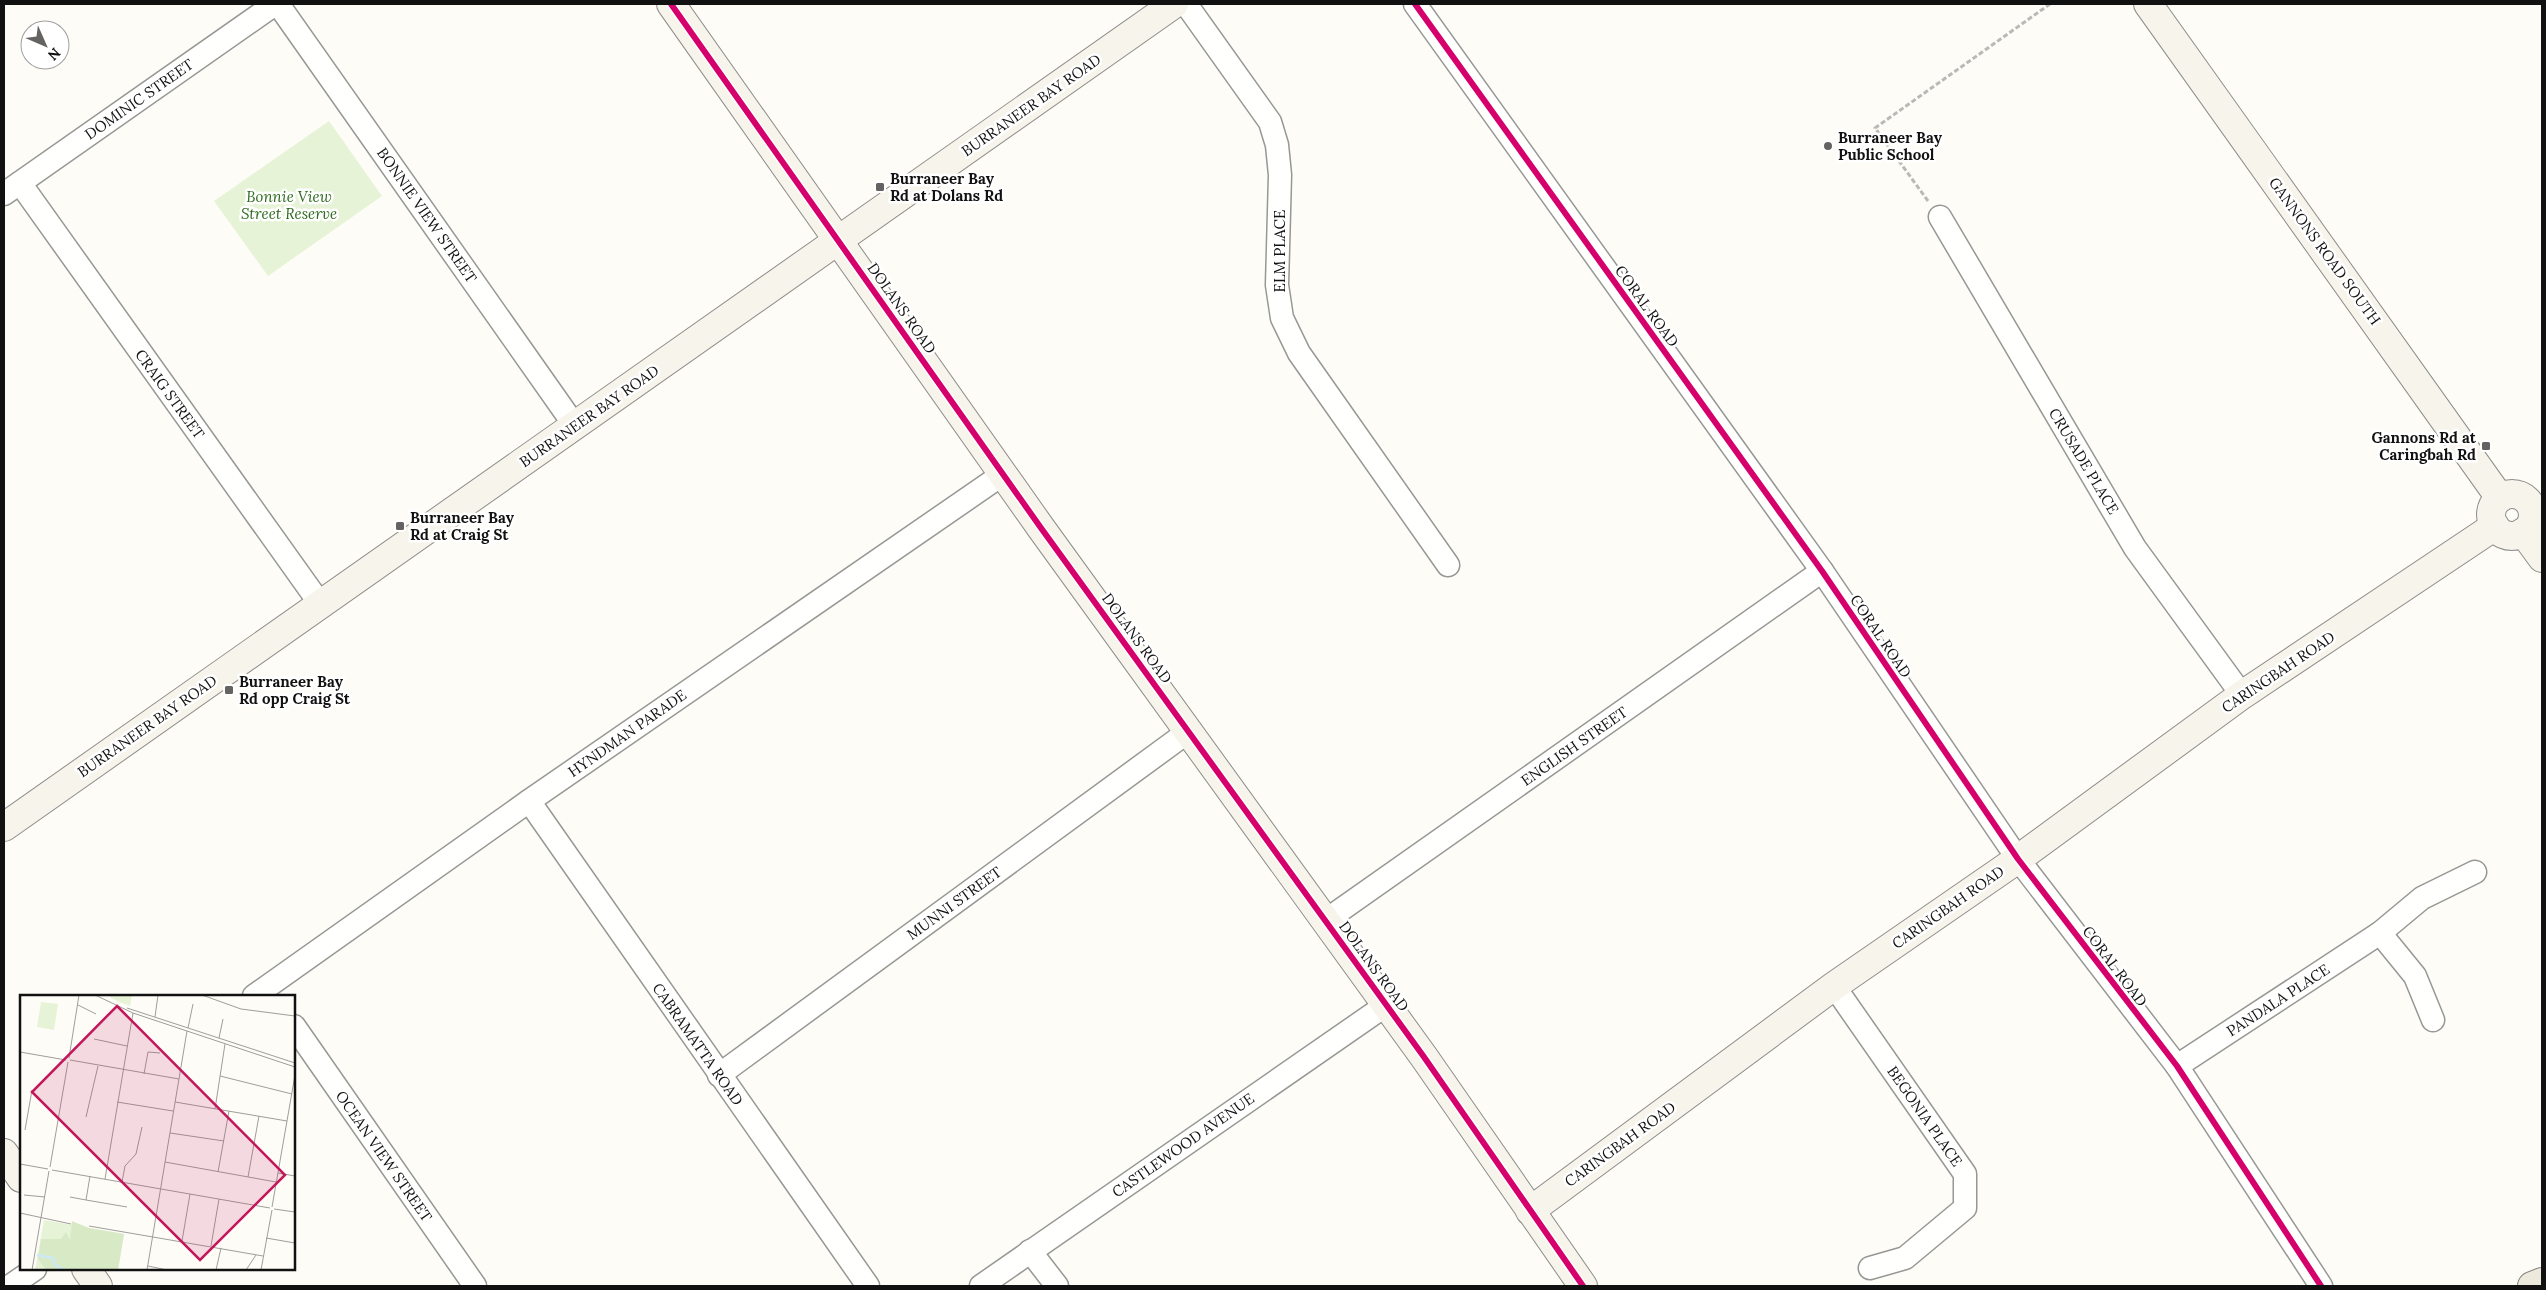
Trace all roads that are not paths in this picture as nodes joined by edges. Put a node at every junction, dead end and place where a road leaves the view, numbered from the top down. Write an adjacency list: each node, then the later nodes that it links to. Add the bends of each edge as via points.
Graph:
1 (276, 4): 7 (street, DOMINIC STREET); 10 (street, BONNIE VIEW STREET)
2 (671, 4): 9 (street, DOLANS ROAD)
3 (1174, 4): 9 (street, BURRANEER BAY ROAD)
4 (1186, 4): 17 (street, ELM PLACE, via 1270,122 1277,145 1280,175 1277,285 1282,318 1299,353)
5 (1415, 4): 18 (street, CORAL ROAD)
6 (2148, 4): 13 (street, GANNONS ROAD SOUTH)
7 (12, 188): 19 (street, CRAIG STREET)
8 (1940, 217): 20 (street, CRUSADE PLACE, via 2135,548)
9 (839, 240): 10 (street, BURRANEER BAY ROAD); 11 (street, DOLANS ROAD)
10 (575, 426): 19 (street, BURRANEER BAY ROAD)
11 (1003, 474): 21 (street, DOLANS ROAD); 22 (street, HYNDMAN PARADE)
12 (2535, 497): 13 (street); 15 (street, via 2533,515)
13 (2500, 498): 14 (street, via 2493,508)
14 (2495, 526): 15 (street, via 2511,536); 20 (street, CARINGBAH ROAD)
15 (2524, 532): 16 (street)
16 (2542, 558)
17 (1448, 565)
18 (1822, 571): 24 (street, CORAL ROAD); 26 (street, ENGLISH STREET)
19 (321, 605): 23 (street, BURRANEER BAY ROAD)
20 (2242, 695): 24 (street, CARINGBAH ROAD)
21 (1189, 731): 26 (street, DOLANS ROAD); 34 (street, MUNNI STREET)
22 (529, 801): 29 (street, HYNDMAN PARADE); 34 (street, CABRAMATTA ROAD)
23 (4, 827)
24 (2018, 858): 28 (street, CARINGBAH ROAD); 33 (street, CORAL ROAD)
25 (2475, 872): 27 (street, PANDALA PLACE, via 2422,898)
26 (1325, 922): 30 (street, DOLANS ROAD)
27 (2380, 933): 31 (street, via 2415,976); 33 (street, PANDALA PLACE)
28 (1834, 986): 35 (street, CARINGBAH ROAD); 37 (street, BEGONIA PLACE, via 1965,1174 1965,1208 1905,1258)
29 (264, 993)
30 (1386, 1005): 35 (street, DOLANS ROAD); 36 (street, CASTLEWOOD AVENUE)
31 (2433, 1020)
32 (295, 1027): 43 (street, OCEAN VIEW STREET)
33 (2177, 1066): 48 (street, CORAL ROAD)
34 (719, 1075): 44 (street, CABRAMATTA ROAD)
35 (1530, 1211): 47 (street, DOLANS ROAD)
36 (1030, 1251): 45 (street, CASTLEWOOD AVENUE); 46 (street)
37 (1870, 1268)
38 (34, 1270): 41 (street)
39 (87, 1270): 42 (street)
40 (2542, 1282): 49 (main road)
41 (10, 1286)
42 (98, 1286)
43 (475, 1286)
44 (868, 1286)
45 (981, 1286)
46 (1057, 1286)
47 (1583, 1286)
48 (2321, 1286)
49 (2532, 1286)

